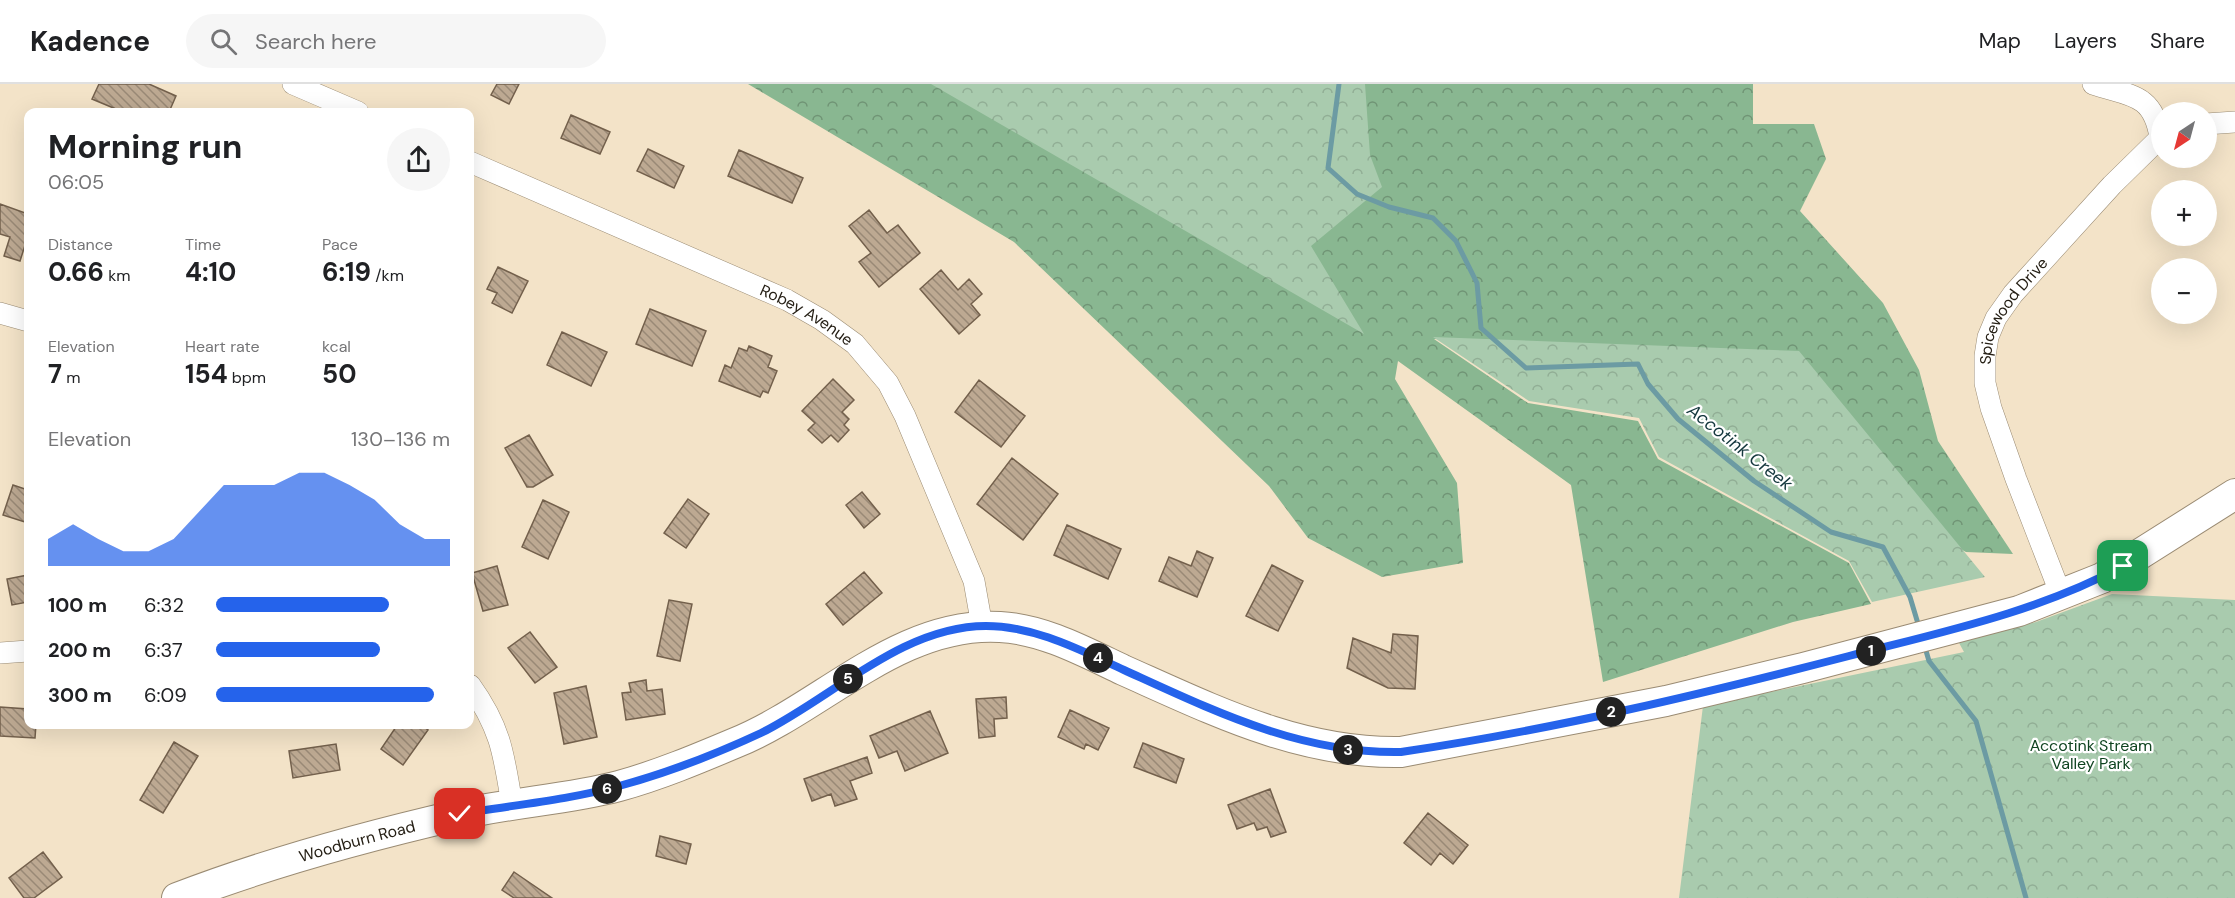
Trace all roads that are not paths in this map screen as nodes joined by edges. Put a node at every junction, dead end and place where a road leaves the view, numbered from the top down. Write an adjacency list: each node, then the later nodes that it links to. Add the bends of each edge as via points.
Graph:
1 (293, 84): 3 (street)
2 (2093, 84): 4 (street, via 2130,93 2143,101)
3 (349, 108)
4 (2151, 113)
5 (2235, 122): 6 (street)
6 (2217, 123)
7 (2151, 147): 12 (street, Spicewood Drive, via 2013,294 1988,338 1986,383 1991,408)
8 (474, 164): 13 (street, Robey Avenue, via 788,300 855,344 888,383 905,416 974,580)
9 (0, 313): 10 (street)
10 (24, 320)
11 (2235, 494): 12 (street, Woodburn Road, via 2123,566)
12 (2061, 595): 13 (street, Woodburn Road, via 2019,611 1666,701 1439,747 1368,753 1279,735 1215,711 1061,642 1024,630)
13 (982, 626): 17 (street, Woodburn Road, via 924,639 762,732 662,773 593,792)
14 (24, 651): 15 (street)
15 (0, 653)
16 (474, 691): 17 (street, via 497,729)
17 (512, 805): 18 (street, Woodburn Road, via 460,814 313,852)
18 (177, 898)

